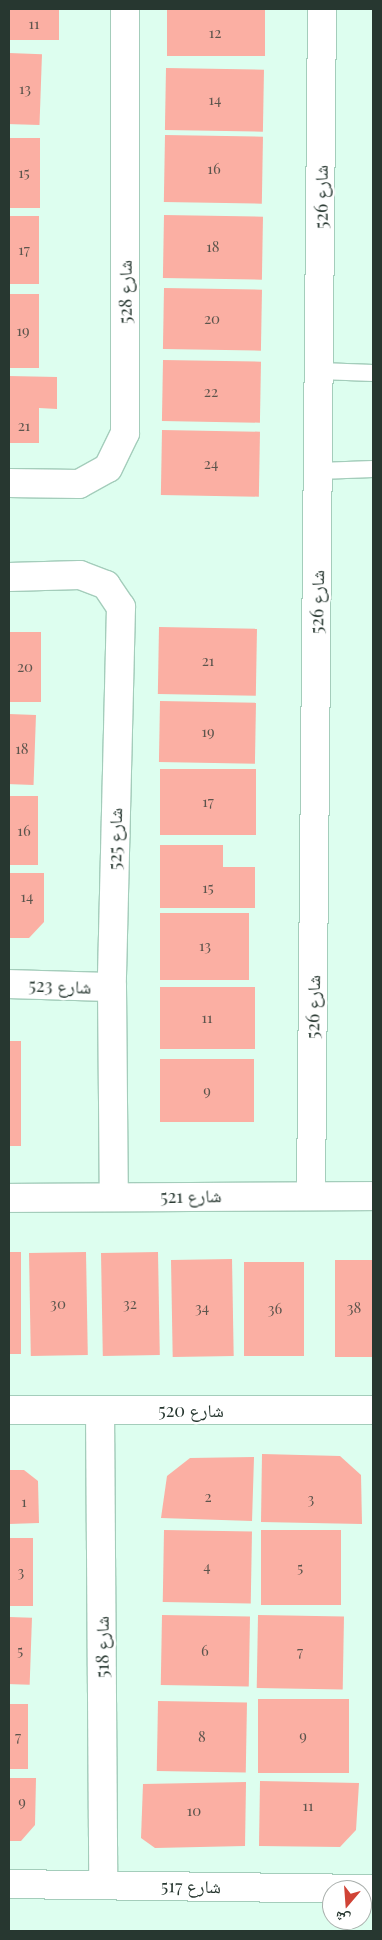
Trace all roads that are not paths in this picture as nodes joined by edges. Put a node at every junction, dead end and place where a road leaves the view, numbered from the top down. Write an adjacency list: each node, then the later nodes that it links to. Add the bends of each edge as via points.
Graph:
1 (125, 9): 7 (street, شارع 528, via 125,433 108,468 79,484)
2 (322, 9): 3 (street, شارع 526)
3 (320, 371): 4 (lane); 6 (street, شارع 526)
4 (373, 374)
5 (373, 469): 6 (lane)
6 (319, 471): 11 (street, شارع 526)
7 (9, 484)
8 (9, 577): 10 (street, شارع 525, via 80,575 106,585 121,607)
9 (9, 984): 10 (street, شارع 523)
10 (112, 988): 13 (street, شارع 525)
11 (311, 1195): 12 (street, شارع 521); 13 (street, شارع 521)
12 (373, 1196)
13 (114, 1197): 14 (street, شارع 521)
14 (9, 1198)
15 (9, 1410): 16 (street, شارع 520)
16 (100, 1410): 17 (street, شارع 520); 19 (street, شارع 518)
17 (373, 1410)
18 (9, 1884): 19 (street, شارع 517)
19 (103, 1884): 20 (street, شارع 517)
20 (373, 1890)

